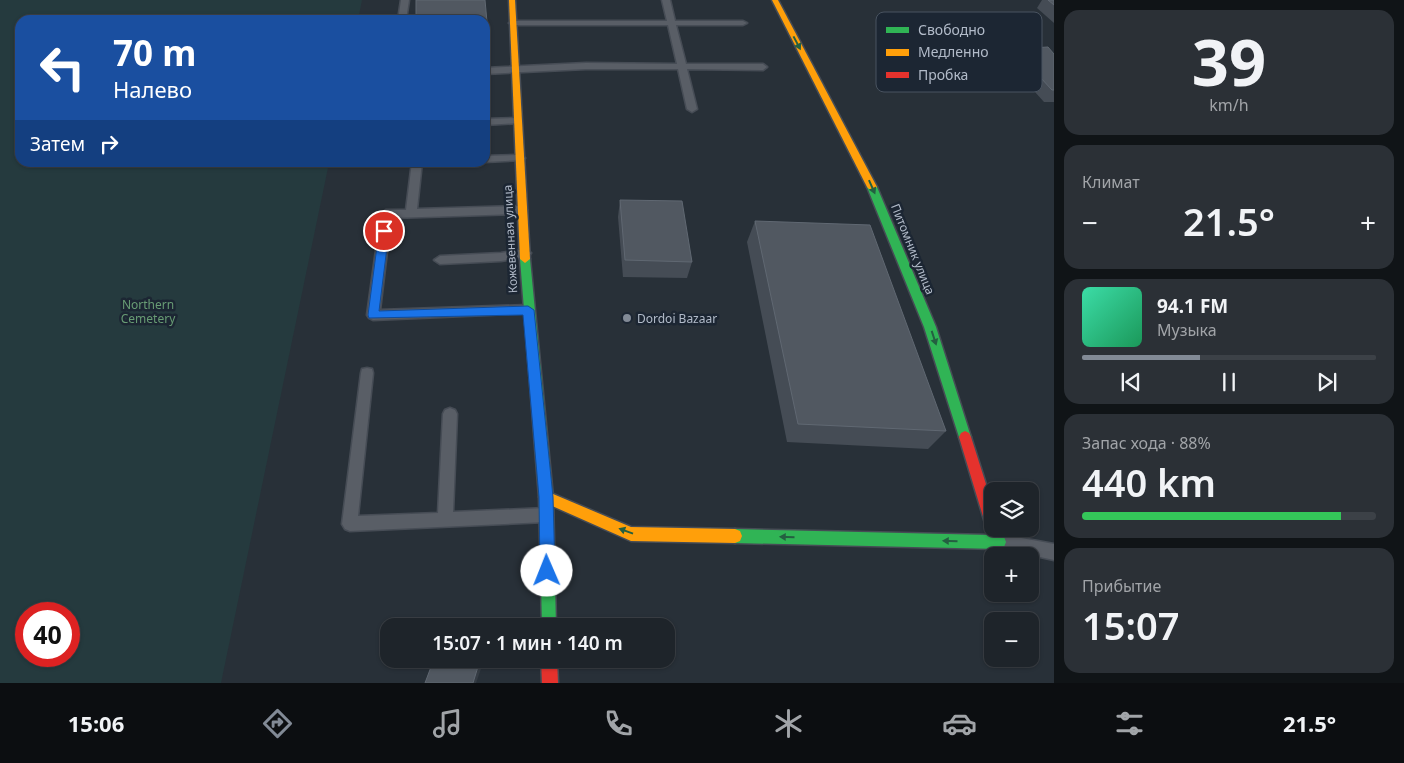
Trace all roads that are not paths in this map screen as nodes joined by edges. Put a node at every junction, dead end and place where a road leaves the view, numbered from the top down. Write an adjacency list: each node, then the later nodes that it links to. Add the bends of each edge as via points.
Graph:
1 (405, 0): 5 (lane)
2 (512, 0): 6 (street, Кожевенная улица)
3 (666, 0): 7 (lane)
4 (774, 0): 27 (street, Питомник улица, one-way to 27, via 870,183 930,327)
5 (403, 15)
6 (513, 23): 7 (lane); 11 (street, Кожевенная улица)
7 (671, 23): 8 (lane); 9 (lane)
8 (744, 23)
9 (681, 66): 10 (lane); 11 (lane); 13 (lane)
10 (763, 67)
11 (516, 70): 12 (lane); 14 (street, Кожевенная улица)
12 (490, 71)
13 (692, 109)
14 (518, 121): 15 (lane); 16 (street, Кожевенная улица)
15 (490, 122)
16 (520, 158): 17 (lane); 19 (street, Кожевенная улица)
17 (490, 159)
18 (416, 167): 20 (lane)
19 (522, 210): 20 (lane); 21 (street, Кожевенная улица)
20 (411, 213): 23 (lane, via 386,214 373,315)
21 (525, 253): 22 (lane, via 501,258); 23 (street, Кожевенная улица)
22 (440, 260)
23 (528, 310): 26 (street, Кожевенная улица)
24 (367, 373): 29 (lane, via 350,524)
25 (450, 414): 29 (lane)
26 (546, 497): 28 (street, Кожевенная улица); 30 (street, one-way to 26, via 631,534)
27 (984, 498)
28 (546, 515): 29 (lane); 33 (street, Кожевенная улица)
29 (445, 519)
30 (984, 536)
31 (1000, 537): 32 (lane)
32 (1054, 552)
33 (548, 618)
34 (549, 668): 35 (street)
35 (550, 683)

